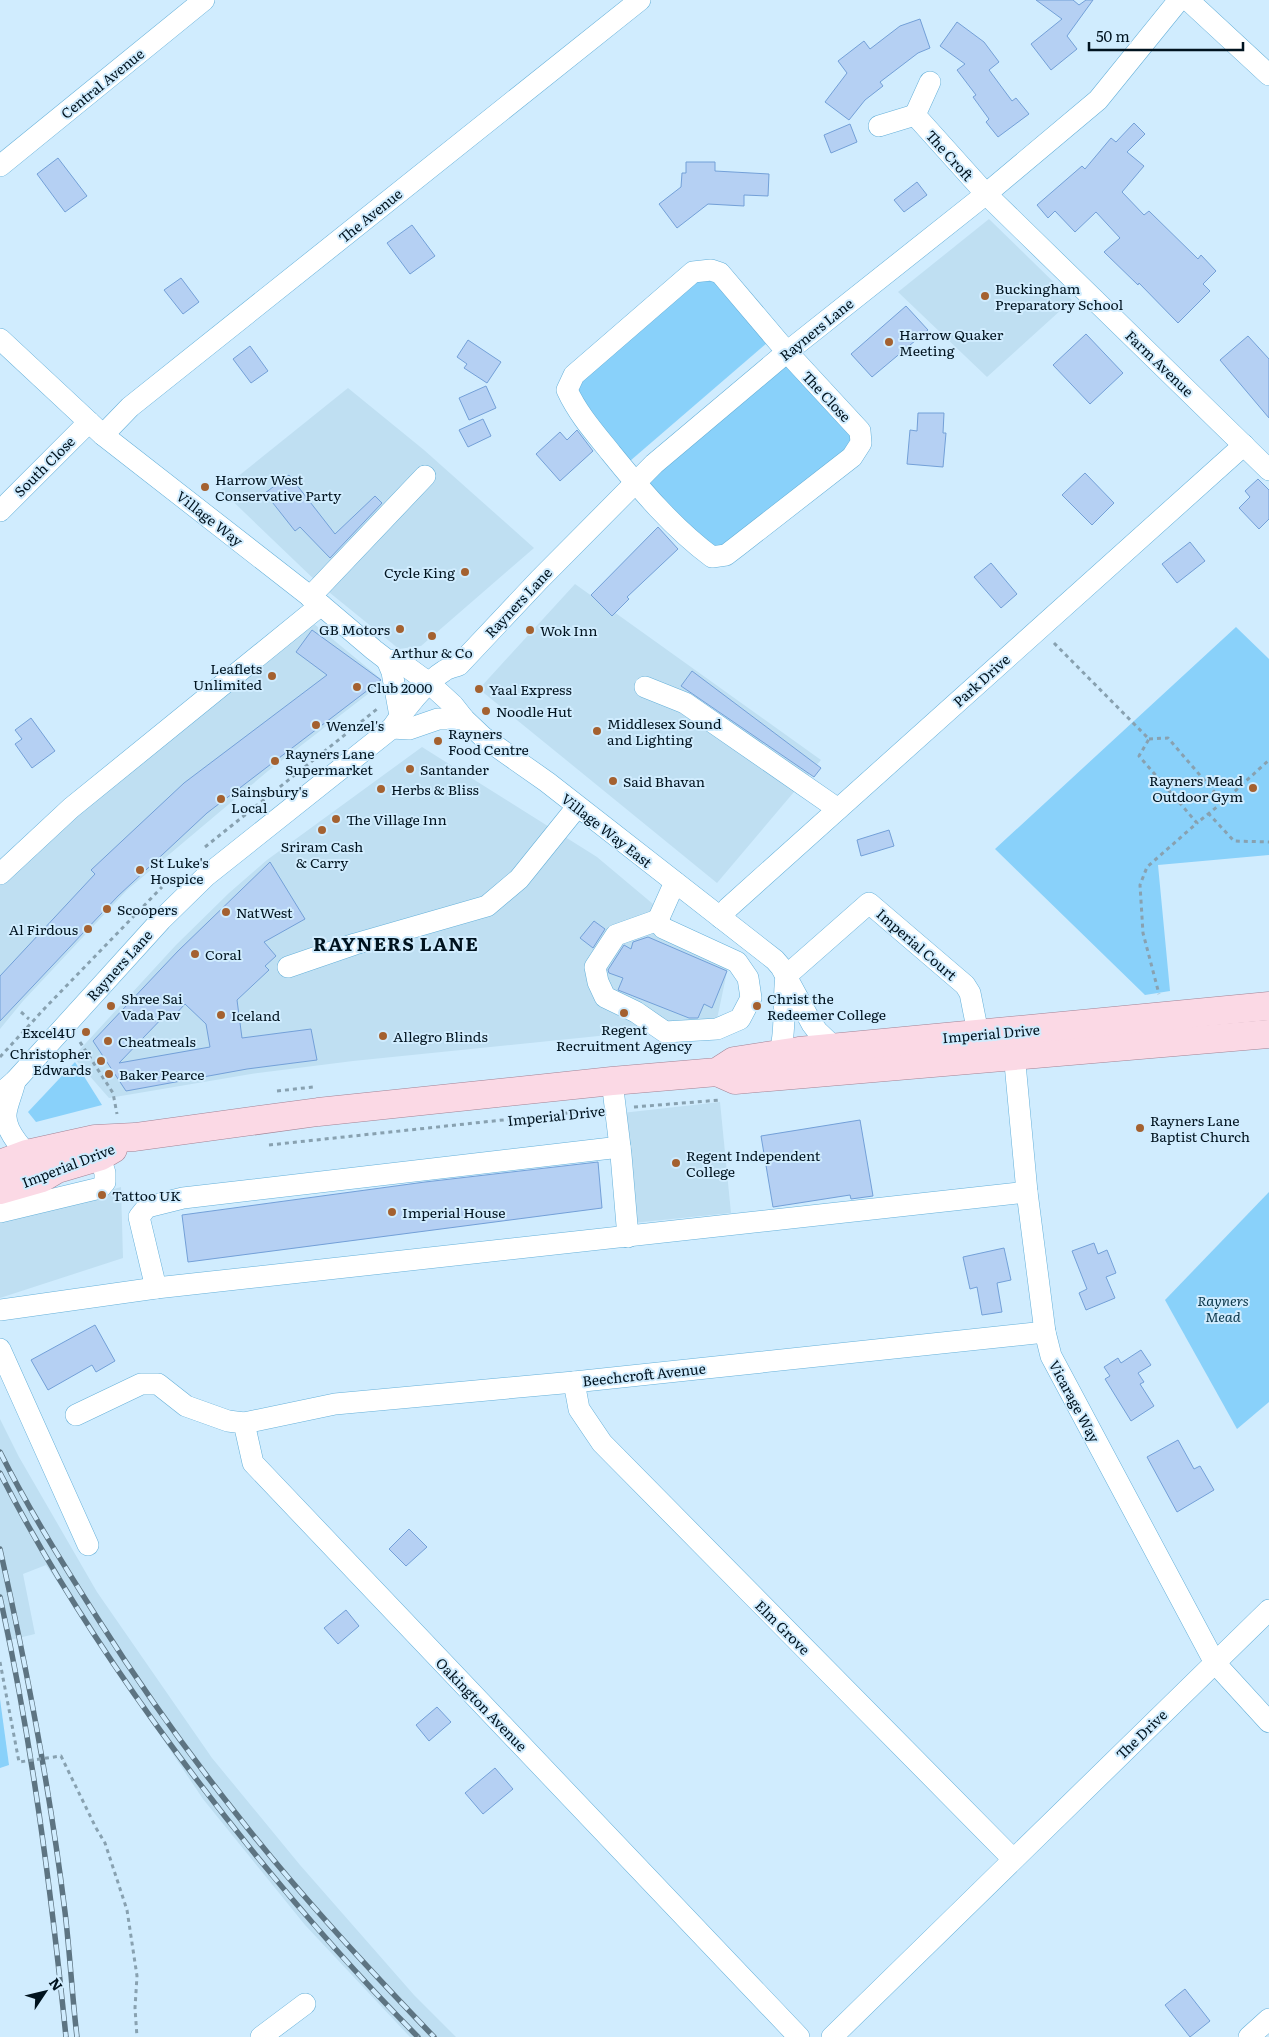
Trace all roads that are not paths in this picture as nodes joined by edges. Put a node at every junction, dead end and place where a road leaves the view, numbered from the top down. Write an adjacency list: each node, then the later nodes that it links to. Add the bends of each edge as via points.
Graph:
1 (204, 0): 9 (street, Central Avenue)
2 (640, 0): 13 (street, The Avenue, via 130,407)
3 (1179, 0): 10 (street, Rayners Lane, via 1098,100)
4 (1188, 0): 5 (street)
5 (1269, 75)
6 (930, 82): 7 (street)
7 (915, 115): 8 (street); 10 (street, The Croft)
8 (879, 126)
9 (0, 166)
10 (986, 194): 12 (street, Rayners Lane); 14 (street, Farm Avenue)
11 (0, 339): 13 (street, Village Way)
12 (787, 352): 17 (street, Rayners Lane); 17 (street, The Close, via 860,431 861,443 852,457 726,555 712,557 694,544); 17 (street, The Close, via 720,273 711,270 693,272 574,375 567,390 576,409)
13 (96, 428): 18 (street, South Close); 19 (street, Village Way)
14 (1244, 445): 15 (street, Farm Avenue); 27 (street, Park Drive)
15 (1269, 470)
16 (425, 476): 19 (street)
17 (634, 482): 21 (street, Rayners Lane)
18 (0, 511)
19 (315, 601): 20 (street, Village Way); 28 (street, via 70,808)
20 (387, 660): 22 (street, Village Way, via 399,661); 25 (street, via 392,672)
21 (459, 665): 22 (street, Rayners Lane, via 445,670); 24 (street)
22 (429, 683): 24 (street, Village Way East); 25 (street, Rayners Lane)
23 (645, 687): 27 (street, via 685,702)
24 (459, 712): 25 (street, via 409,729); 26 (street, Village Way East, via 483,737)
25 (396, 722): 41 (street, Rayners Lane, via 206,876 161,920)
26 (577, 807): 29 (street, Village Way East); 32 (street, via 519,880 487,906)
27 (838, 809): 30 (street, Park Drive, via 728,908)
28 (0, 874)
29 (675, 882): 30 (street, Village Way East); 31 (street)
30 (721, 918): 33 (street, Village Way East, via 775,960)
31 (658, 920): 31 (street, via 664,928 737,962 748,978 751,998 740,1019 717,1029 665,1032 636,1012 605,997 595,967 616,935)
32 (288, 967)
33 (786, 976): 35 (street, Imperial Court, via 869,903 965,985 970,993); 38 (street, Village Way East, via 812,1024); 39 (street, via 783,1038)
34 (1269, 1006): 37 (main road, Imperial Drive, via 1164,1017)
35 (978, 1033): 37 (main road, Imperial Drive); 38 (main road, Imperial Drive)
36 (1269, 1034): 37 (main road, Imperial Drive)
37 (1013, 1044): 39 (main road, Imperial Drive); 48 (street, Vicarage Way)
38 (834, 1048): 39 (main road, Imperial Drive)
39 (774, 1066): 40 (main road, Imperial Drive, via 734,1061 717,1072)
40 (612, 1081): 42 (main road, Imperial Drive, via 309,1113 127,1128); 43 (street)
41 (7, 1088): 44 (street, Rayners Lane, via 12,1095 7,1123)
42 (98, 1147): 44 (main road, Imperial Drive); 46 (main road, Imperial Drive); 49 (street, via 105,1182 100,1188)
43 (620, 1147): 50 (street); 51 (street, via 183,1198 147,1207 139,1217)
44 (27, 1154): 45 (main road, Imperial Drive); 46 (street, Rayners Lane, via 41,1166)
45 (0, 1164)
46 (57, 1169): 47 (main road, Imperial Drive, via 42,1178)
47 (0, 1190)
48 (1027, 1192): 50 (street); 53 (street, Vicarage Way)
49 (0, 1212)
50 (628, 1237): 51 (street)
51 (156, 1288): 52 (street)
52 (0, 1310)
53 (1045, 1332): 55 (street, Beechcroft Avenue); 60 (street, Vicarage Way, via 1051,1356)
54 (0, 1349): 58 (street)
55 (574, 1382): 57 (street, Beechcroft Avenue, via 335,1404); 62 (street, Elm Grove, via 578,1409 602,1443)
56 (76, 1414): 57 (street, via 141,1384 158,1384 186,1406 207,1415)
57 (244, 1423): 66 (street, Oakington Avenue, via 253,1463)
58 (88, 1545)
59 (1269, 1610): 60 (street, The Drive)
60 (1215, 1663): 61 (street, Vicarage Way); 62 (street, The Drive)
61 (1269, 1722)
62 (1013, 1859): 67 (street, The Drive)
63 (305, 2004): 65 (street)
64 (1269, 2019): 68 (street)
65 (261, 2037)
66 (799, 2037)
67 (832, 2037)
68 (1249, 2037)

